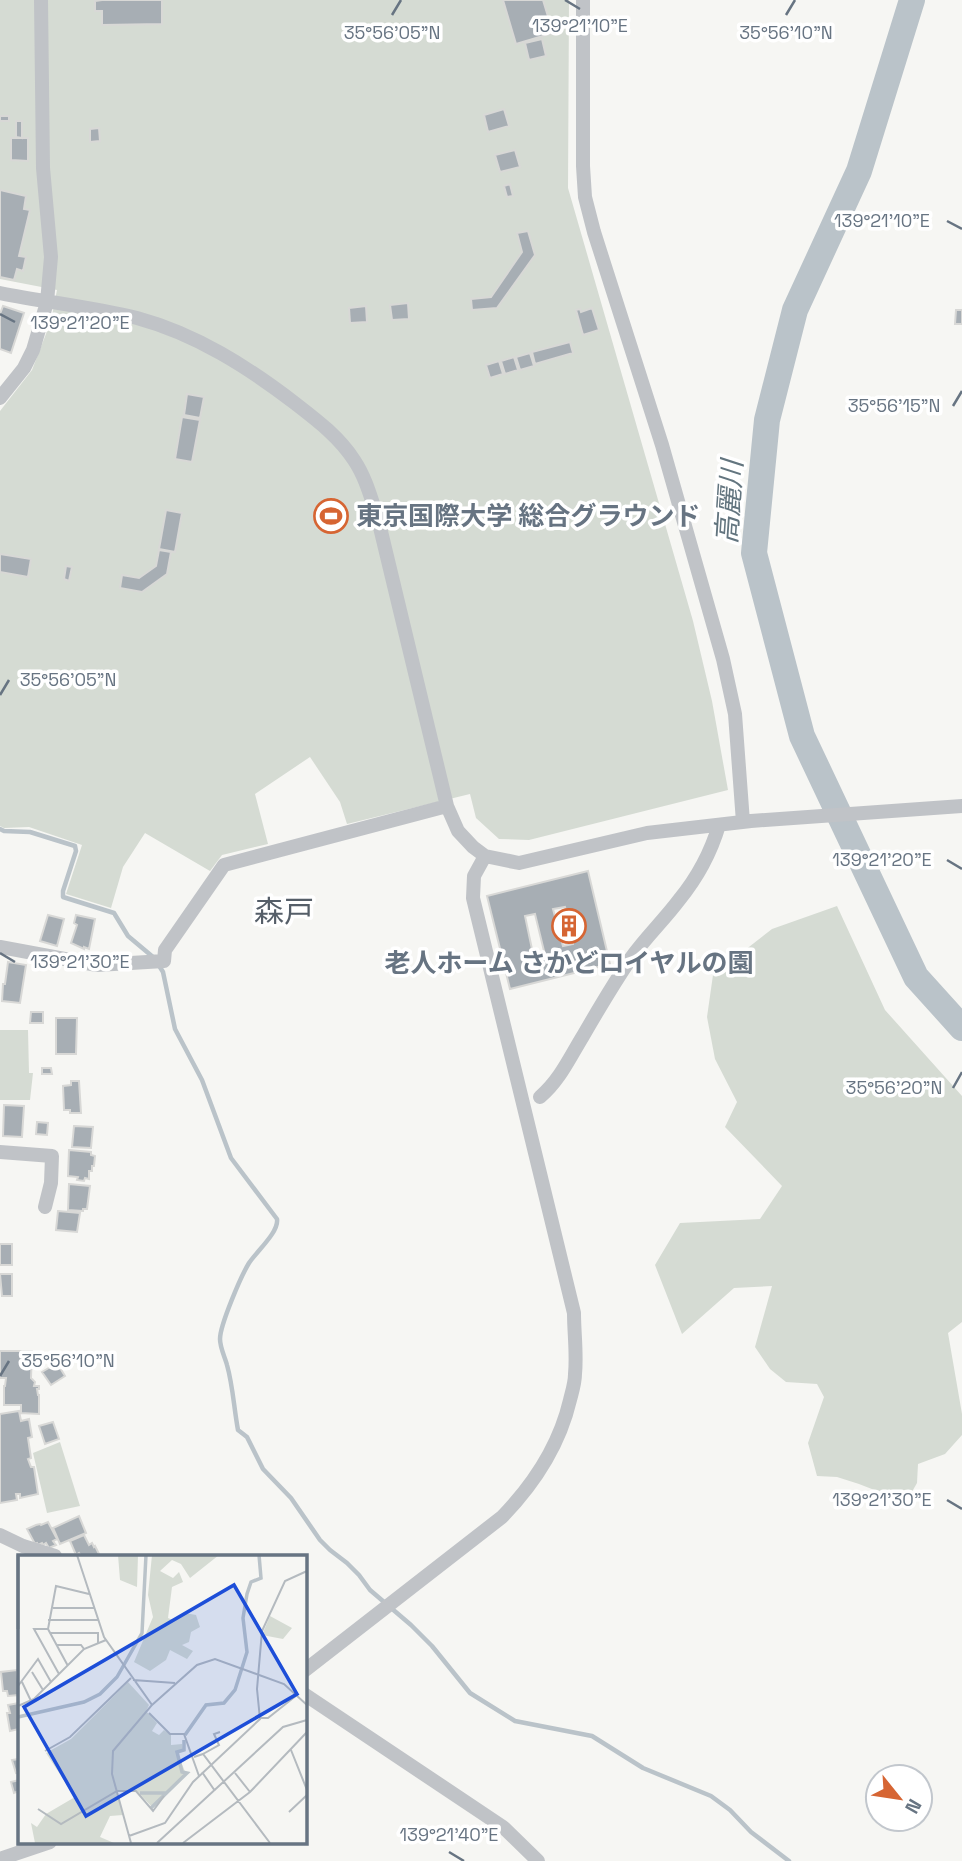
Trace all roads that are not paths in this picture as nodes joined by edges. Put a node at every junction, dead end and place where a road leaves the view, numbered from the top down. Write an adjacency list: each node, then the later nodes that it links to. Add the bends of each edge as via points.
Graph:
1 (41, 0): 4 (street, via 43,168 51,257)
2 (583, 0): 8 (street, via 585,197 723,659 735,715)
3 (0, 293): 4 (street)
4 (47, 302): 5 (street, via 33,350); 6 (street, via 128,316 194,339 241,365 325,426 342,444 366,483 378,519)
5 (0, 398)
6 (447, 806): 10 (street, via 458,831); 11 (street, via 224,865 165,950 164,961 97,965)
7 (962, 806): 8 (street)
8 (743, 822): 9 (street)
9 (719, 825): 10 (street, via 647,833 519,863); 12 (street, via 711,850 679,901 632,958 559,1077)
10 (485, 856): 17 (street, via 474,876 473,898 574,1313 575,1375 550,1456 520,1498 502,1517)
11 (0, 947)
12 (540, 1097)
13 (0, 1152): 14 (street, via 52,1156)
14 (45, 1207)
15 (0, 1535): 16 (street)
16 (52, 1555)
17 (306, 1669)
18 (306, 1695): 21 (street, via 503,1827)
19 (47, 1843): 20 (street)
20 (0, 1859)
21 (538, 1861)

